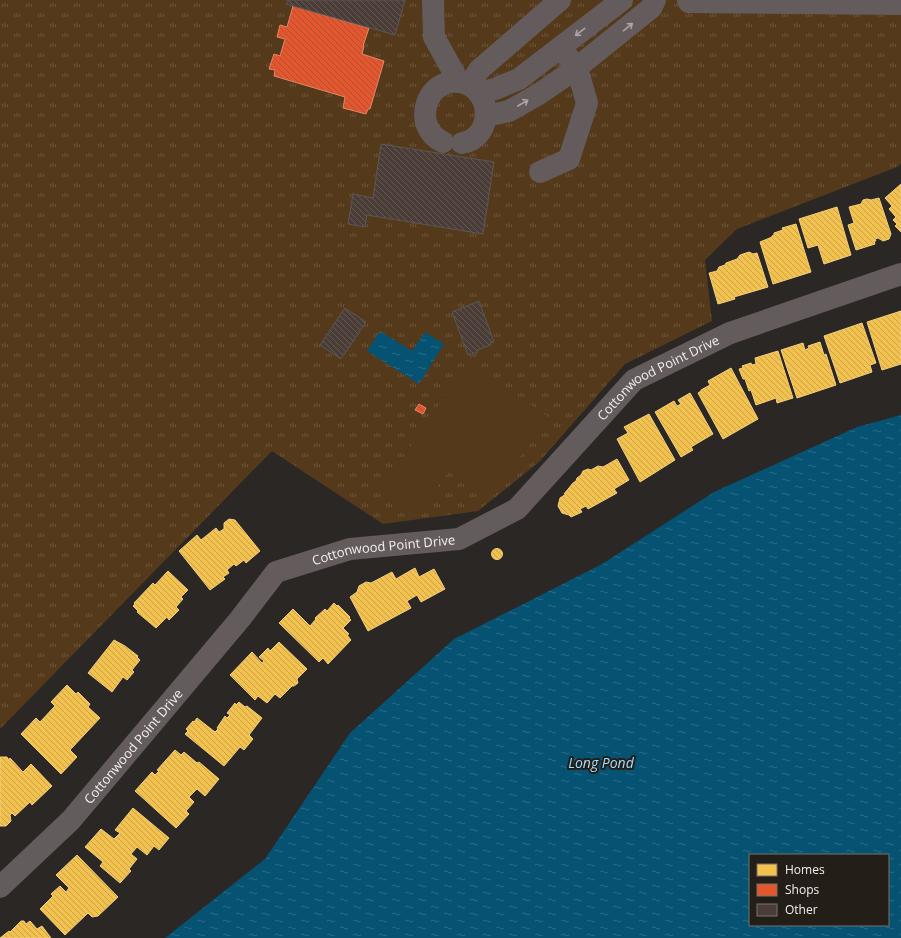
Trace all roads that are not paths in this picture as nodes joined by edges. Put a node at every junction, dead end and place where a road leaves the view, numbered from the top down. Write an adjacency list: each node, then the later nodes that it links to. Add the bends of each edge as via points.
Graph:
1 (433, 0): 9 (street, via 434,37)
2 (560, 0): 9 (street, via 479,70)
3 (622, 0): 7 (street, one-way to 7)
4 (655, 0): 8 (street, one-way to 4, via 652,8)
5 (688, 0): 6 (street)
6 (901, 4)
7 (560, 48): 8 (street); 9 (street, via 519,78 495,89)
8 (577, 68): 10 (street, one-way to 8, via 509,111); 11 (street, via 587,103 569,159)
9 (469, 87): 10 (street, via 484,100); 10 (street, via 448,83 438,87 431,94 424,114 431,133 438,140 467,142 482,130)
10 (486, 116)
11 (540, 172)
12 (901, 274): 13 (street, Cottonwood Point Drive, via 730,333 634,380 517,508 459,539 350,549 276,572 240,619 71,820)
13 (0, 887)

